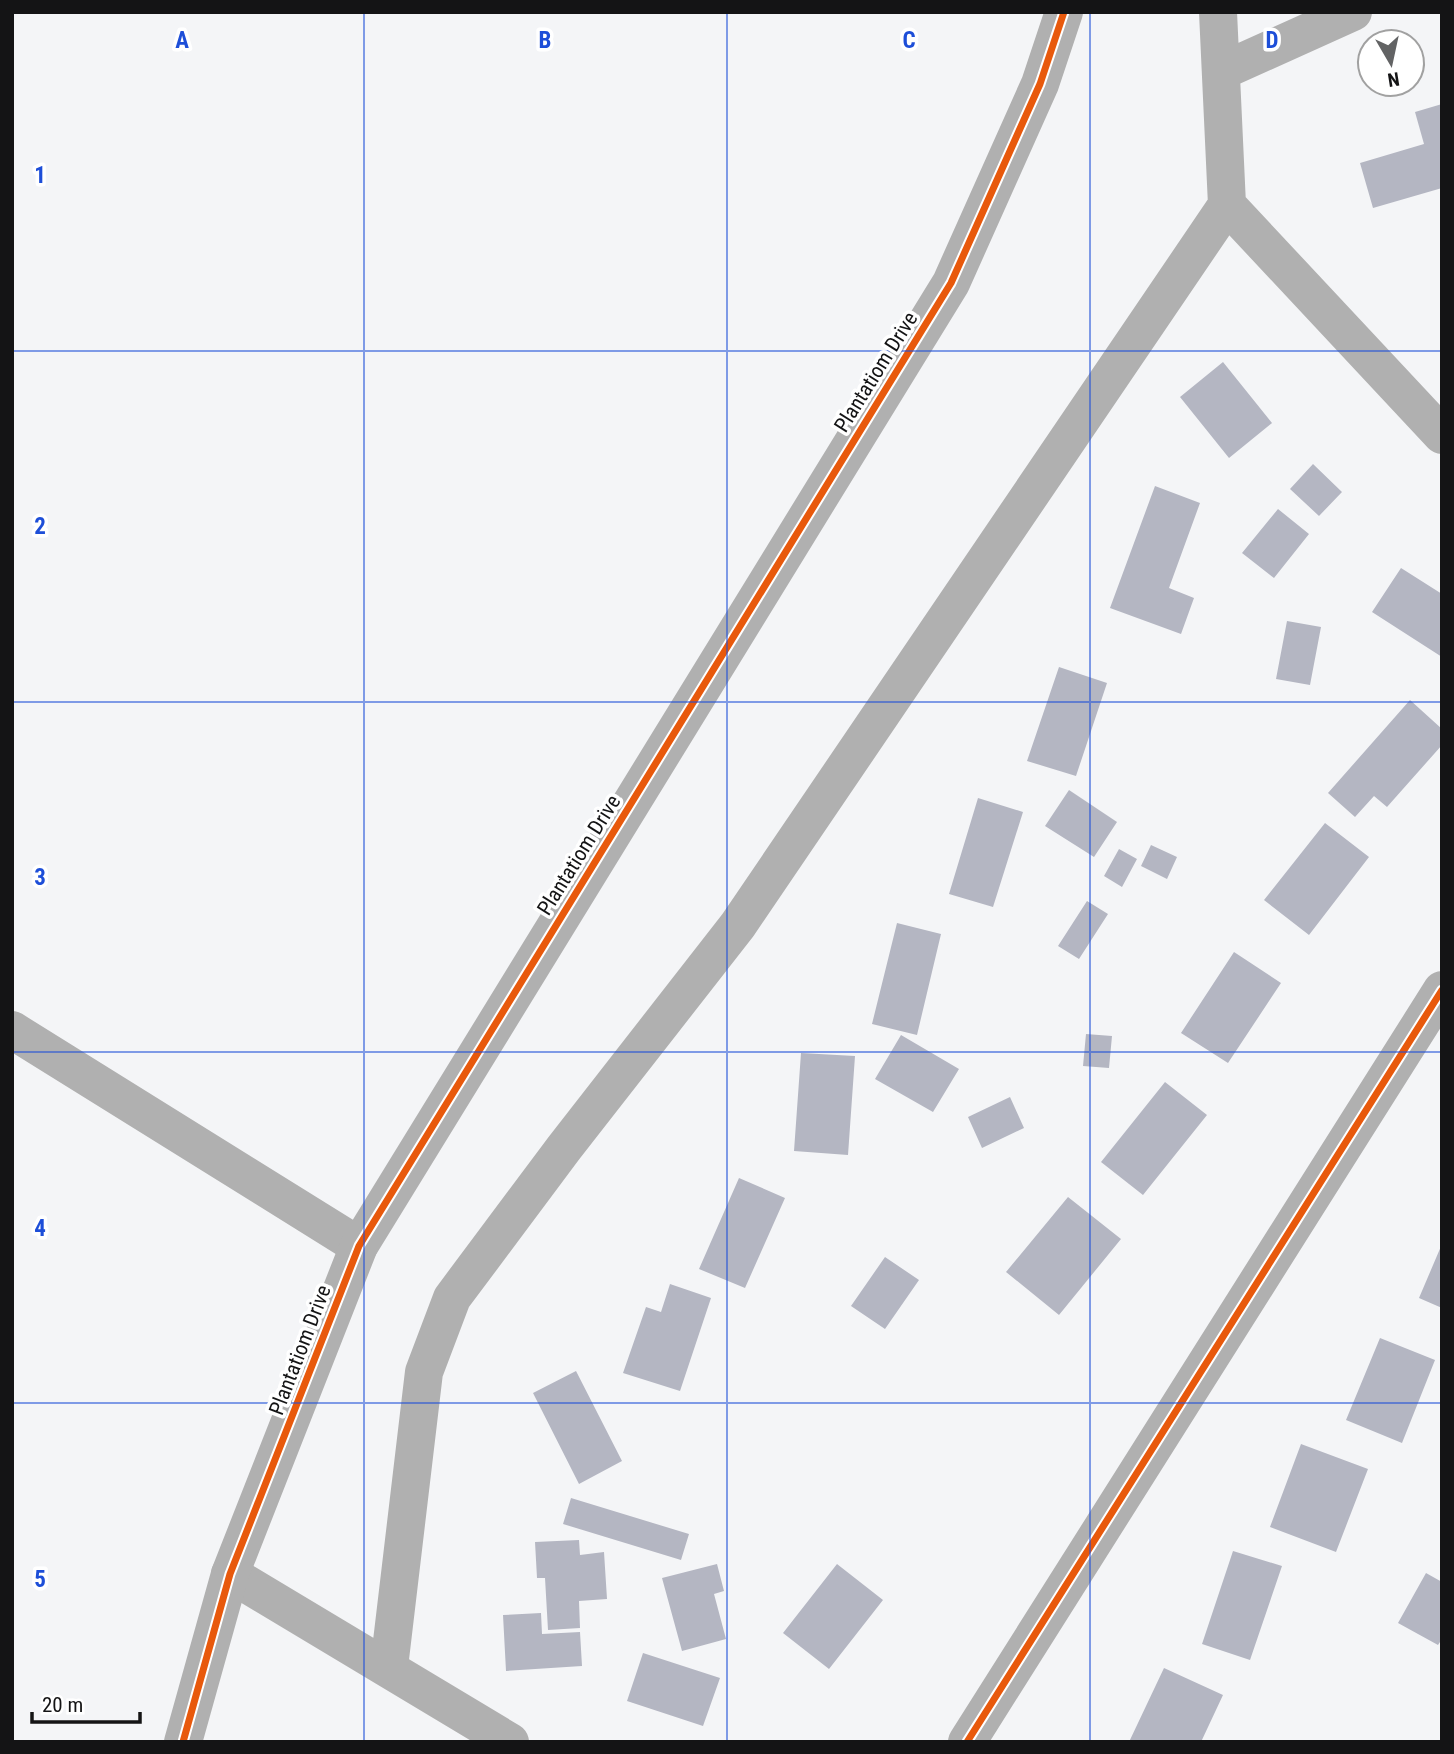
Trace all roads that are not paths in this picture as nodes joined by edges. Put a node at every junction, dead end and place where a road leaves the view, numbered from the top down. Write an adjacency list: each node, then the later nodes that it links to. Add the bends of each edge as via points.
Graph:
1 (1063, 12): 9 (street, Plantatiom Drive, via 1040,84 951,283)
2 (1218, 12): 4 (street)
3 (1353, 12): 4 (street)
4 (1222, 71): 5 (street)
5 (1227, 205): 6 (street); 11 (street, via 738,925 452,1298 425,1372)
6 (1442, 435)
7 (1442, 990): 14 (street)
8 (12, 1030): 9 (street)
9 (359, 1246): 10 (street, Plantatiom Drive)
10 (230, 1574): 11 (street); 12 (street, Plantatiom Drive)
11 (389, 1667): 13 (street)
12 (183, 1742)
13 (510, 1742)
14 (967, 1742)

